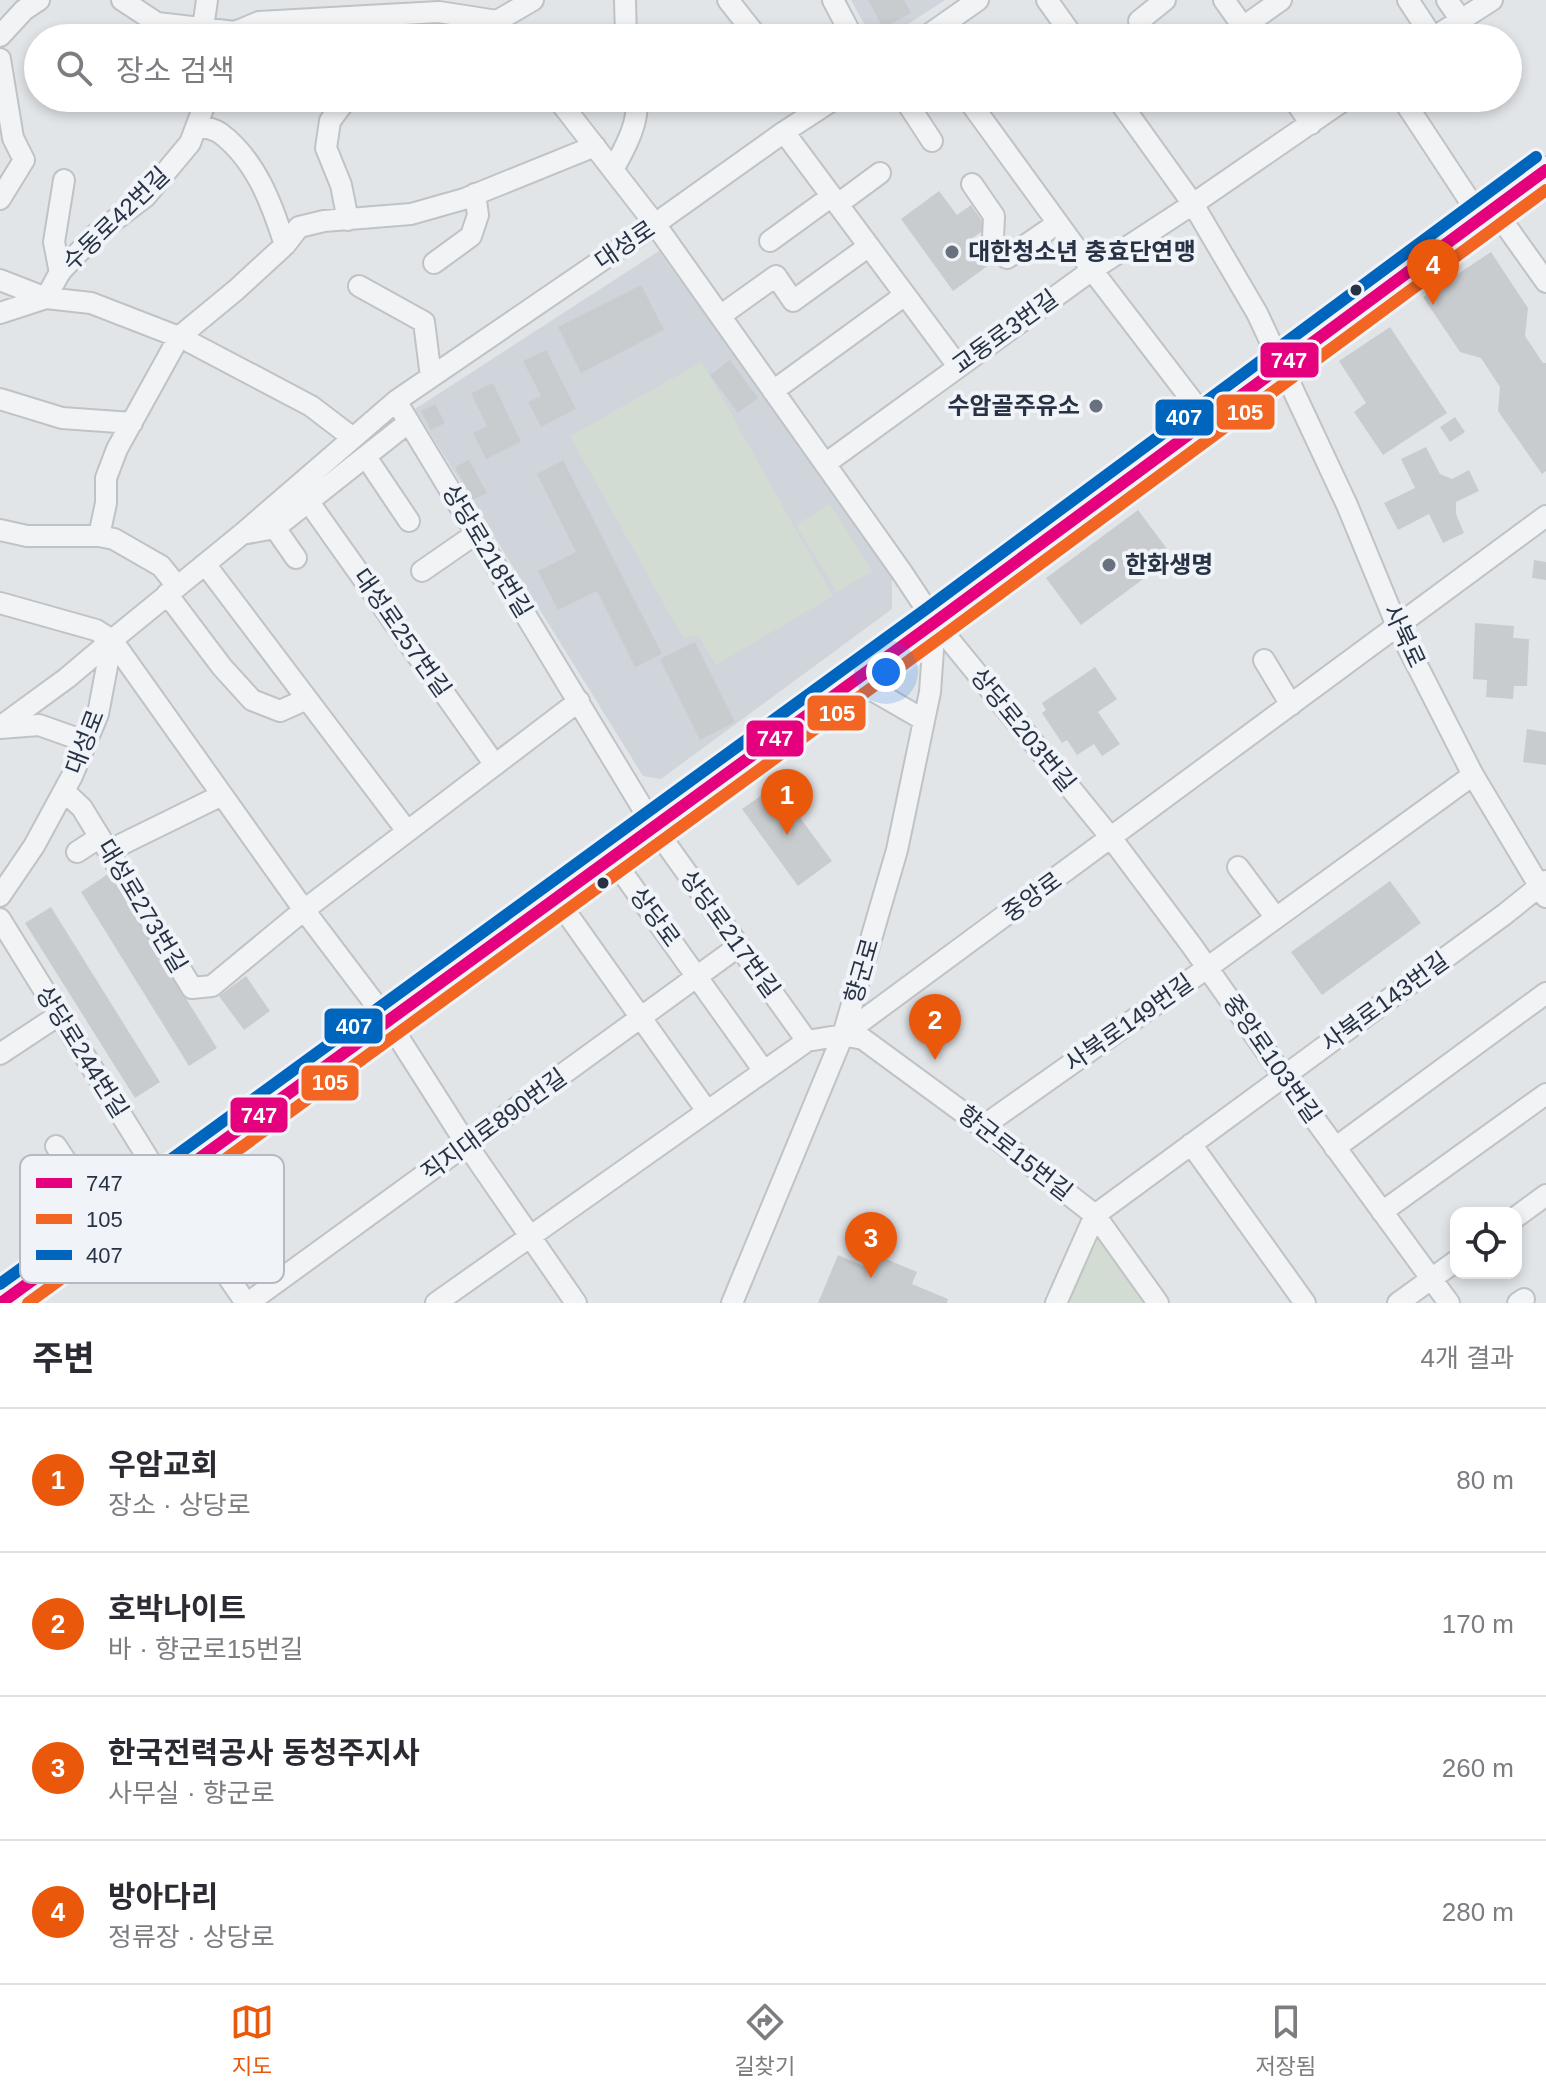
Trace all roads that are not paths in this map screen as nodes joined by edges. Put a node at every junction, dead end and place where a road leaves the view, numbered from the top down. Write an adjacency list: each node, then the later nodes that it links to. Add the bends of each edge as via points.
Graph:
1 (122, 0): 20 (street)
2 (207, 0): 21 (street)
3 (625, 0): 25 (street)
4 (728, 0): 26 (street)
5 (833, 0): 27 (street)
6 (978, 0): 28 (street)
7 (1047, 0): 29 (street)
8 (1165, 0): 19 (street)
9 (1224, 0): 30 (street)
10 (1281, 0): 31 (street)
11 (1408, 0): 32 (street)
12 (1447, 0): 18 (street)
13 (1492, 0): 18 (street)
14 (525, 2): 17 (street)
15 (27, 3): 34 (street)
16 (307, 10): 17 (street, via 439,12); 22 (street)
17 (487, 20): 23 (street); 24 (street)
18 (1461, 20): 33 (street)
19 (1139, 21)
20 (166, 24)
21 (204, 24)
22 (276, 24)
23 (477, 24)
24 (492, 24)
25 (626, 24)
26 (747, 24)
27 (846, 24)
28 (944, 24)
29 (1064, 24)
30 (1241, 24)
31 (1256, 24)
32 (1424, 24)
33 (1455, 24)
34 (0, 36)
35 (0, 59): 58 (street, via 13,138 24,160)
36 (202, 112): 48 (street, 수동로42번길)
37 (336, 112): 62 (street, via 326,148)
38 (568, 112): 51 (street, 상당로203번길)
39 (635, 112): 52 (street)
40 (804, 112): 49 (street, 대성로)
41 (913, 112): 50 (street)
42 (977, 112): 63 (street)
43 (1127, 112): 60 (street, 사북로)
44 (1303, 112): 47 (street)
45 (1328, 112): 47 (street, 교동로3번길)
46 (1412, 112): 61 (street)
47 (1311, 124): 60 (street, 교동로3번길)
48 (197, 125): 66 (street, via 218,131 246,157 274,208); 70 (street, 수동로42번길, via 190,143 145,197 95,235)
49 (784, 132): 59 (street); 64 (street, 대성로)
50 (932, 141)
51 (595, 146): 52 (street, 상당로203번길); 57 (street)
52 (613, 170): 64 (street, 상당로203번길)
53 (1546, 170): 61 (main road)
54 (880, 173): 59 (street)
55 (64, 180): 70 (street, via 54,242)
56 (972, 184): 63 (street, via 994,216 993,239 1007,258)
57 (475, 194): 62 (street, via 411,214); 68 (street, via 478,215 471,236)
58 (0, 199)
59 (835, 200): 65 (street); 67 (street)
60 (1193, 204): 69 (street, 교동로3번길); 79 (street, 사북로)
61 (1487, 214): 72 (street); 79 (main road)
62 (348, 220): 66 (street, via 299,227)
63 (1058, 223): 69 (street)
64 (655, 224): 77 (street, 상당로203번길); 81 (street, 대성로)
65 (770, 241)
66 (285, 245): 78 (street)
67 (869, 246): 74 (street); 77 (street, via 793,301 776,276)
68 (434, 263)
69 (1092, 270): 80 (street, 교동로3번길); 85 (street)
70 (60, 273): 75 (street, 수동로42번길)
71 (0, 280): 75 (street)
72 (1546, 282)
73 (359, 286): 81 (street, via 424,322)
74 (905, 295): 80 (street); 82 (street)
75 (46, 298): 76 (street); 78 (street, via 91,303)
76 (0, 313)
77 (720, 316): 82 (street, 상당로203번길)
78 (179, 337): 87 (street); 88 (street, via 311,406)
79 (1282, 365): 85 (main road); 105 (street, 사북로)
80 (958, 366): 90 (street, 교동로3번길)
81 (431, 377): 84 (street, 대성로)
82 (773, 391): 90 (street, 상당로203번길)
83 (0, 399): 87 (street, via 62,418)
84 (396, 401): 86 (street, 상당로218번길); 88 (street, 대성로)
85 (1207, 420): 104 (main road)
86 (409, 422): 89 (street); 96 (street, 상당로218번길)
87 (132, 423): 98 (street, via 106,478)
88 (353, 438): 97 (street, 대성로)
89 (366, 457): 91 (street); 93 (street)
90 (825, 464): 104 (street, 상당로203번길)
91 (308, 501): 94 (street); 115 (street, 대성로257번길)
92 (1546, 516): 105 (street, 중앙로)
93 (409, 521)
94 (275, 528): 97 (street); 99 (street)
95 (0, 530): 98 (street, via 27,536)
96 (477, 533): 101 (street); 110 (street, 상당로218번길)
97 (242, 534): 100 (street, 대성로)
98 (99, 536): 102 (street, via 161,566)
99 (296, 558)
100 (205, 564): 102 (street, 대성로); 109 (street)
101 (422, 571)
102 (172, 590): 106 (street, 대성로); 109 (street, via 222,667 252,700 280,711)
103 (0, 603): 106 (street, via 96,630)
104 (935, 622): 108 (main road); 112 (street, 향군로); 121 (street, 상당로203번길)
105 (1397, 626): 111 (street, 중앙로); 116 (street, 사북로)
106 (112, 640): 113 (street); 114 (street, 대성로, via 98,714); 118 (street)
107 (1264, 660): 111 (street)
108 (855, 680): 112 (street); 119 (main road)
109 (307, 699): 120 (street)
110 (579, 701): 115 (street); 119 (street, 상당로218번길)
111 (1291, 705): 121 (street, 중앙로)
112 (924, 720): 139 (street, 향군로, via 897,850)
113 (0, 728): 114 (street, via 39,725)
114 (87, 742): 117 (street, 대성로)
115 (495, 765): 120 (street)
116 (1473, 775): 126 (street, 사북로); 130 (street, 사북로149번길)
117 (64, 791): 122 (street, 대성로273번길, via 82,808); 127 (street, 대성로)
118 (222, 795): 122 (street); 129 (street)
119 (654, 827): 124 (main road); 132 (street, 상당로217번길)
120 (407, 831): 129 (street)
121 (1112, 839): 133 (street, 중앙로103번길); 139 (street, 중앙로)
122 (104, 844): 123 (street); 129 (street, 대성로273번길, via 192,988 212,986)
123 (77, 852)
124 (612, 858): 128 (main road); 134 (street, 상당로)
125 (1238, 867): 130 (street)
126 (1544, 888): 143 (street, 사북로143번길)
127 (0, 896)
128 (556, 898): 137 (street); 138 (main road)
129 (304, 910): 138 (street)
130 (1276, 918): 133 (street, 사북로149번길)
131 (0, 919): 136 (street, 상당로244번길)
132 (739, 946): 134 (street, 직지대로890번길); 140 (street, 상당로217번길)
133 (1207, 968): 143 (street, 중앙로103번길); 146 (street, 사북로149번길)
134 (697, 976): 137 (street, 직지대로890번길); 142 (street)
135 (1546, 993): 150 (street)
136 (59, 1015): 141 (street); 152 (street, 상당로244번길)
137 (641, 1018): 145 (street); 148 (street, 직지대로890번길)
138 (388, 1021): 148 (street); 153 (main road)
139 (843, 1035): 140 (street, 중앙로); 146 (street, 향군로15번길, via 863,1039); 169 (street, 향군로)
140 (807, 1041): 142 (street, 중앙로)
141 (0, 1054)
142 (764, 1071): 145 (street, 중앙로)
143 (1284, 1077): 147 (street, 사북로143번길); 150 (street, 중앙로103번길)
144 (1546, 1094): 155 (street)
145 (707, 1111): 158 (street, 중앙로)
146 (982, 1127): 157 (street, 향군로15번길)
147 (1191, 1144): 157 (street, 사북로143번길); 172 (street)
148 (467, 1145): 158 (street); 160 (street, 직지대로890번길)
149 (56, 1146): 151 (street)
150 (1335, 1148): 155 (street, 중앙로103번길)
151 (62, 1155)
152 (146, 1155)
153 (204, 1155)
154 (1546, 1195): 156 (street)
155 (1382, 1212): 161 (street, 중앙로103번길)
156 (1522, 1213)
157 (1095, 1215): 170 (street); 171 (street, 향군로15번길)
158 (529, 1237): 167 (street, 중앙로); 168 (street)
159 (1450, 1265): 161 (street)
160 (284, 1276)
161 (1431, 1278): 173 (street); 174 (street, 중앙로103번길)
162 (26, 1283): 165 (main road)
163 (233, 1283): 166 (street, 상당로244번길)
164 (275, 1283): 166 (street, 직지대로890번길)
165 (1, 1301)
166 (247, 1303)
167 (436, 1303)
168 (576, 1303)
169 (732, 1303)
170 (1056, 1303)
171 (1158, 1303)
172 (1305, 1303)
173 (1398, 1303)
174 (1449, 1303)

